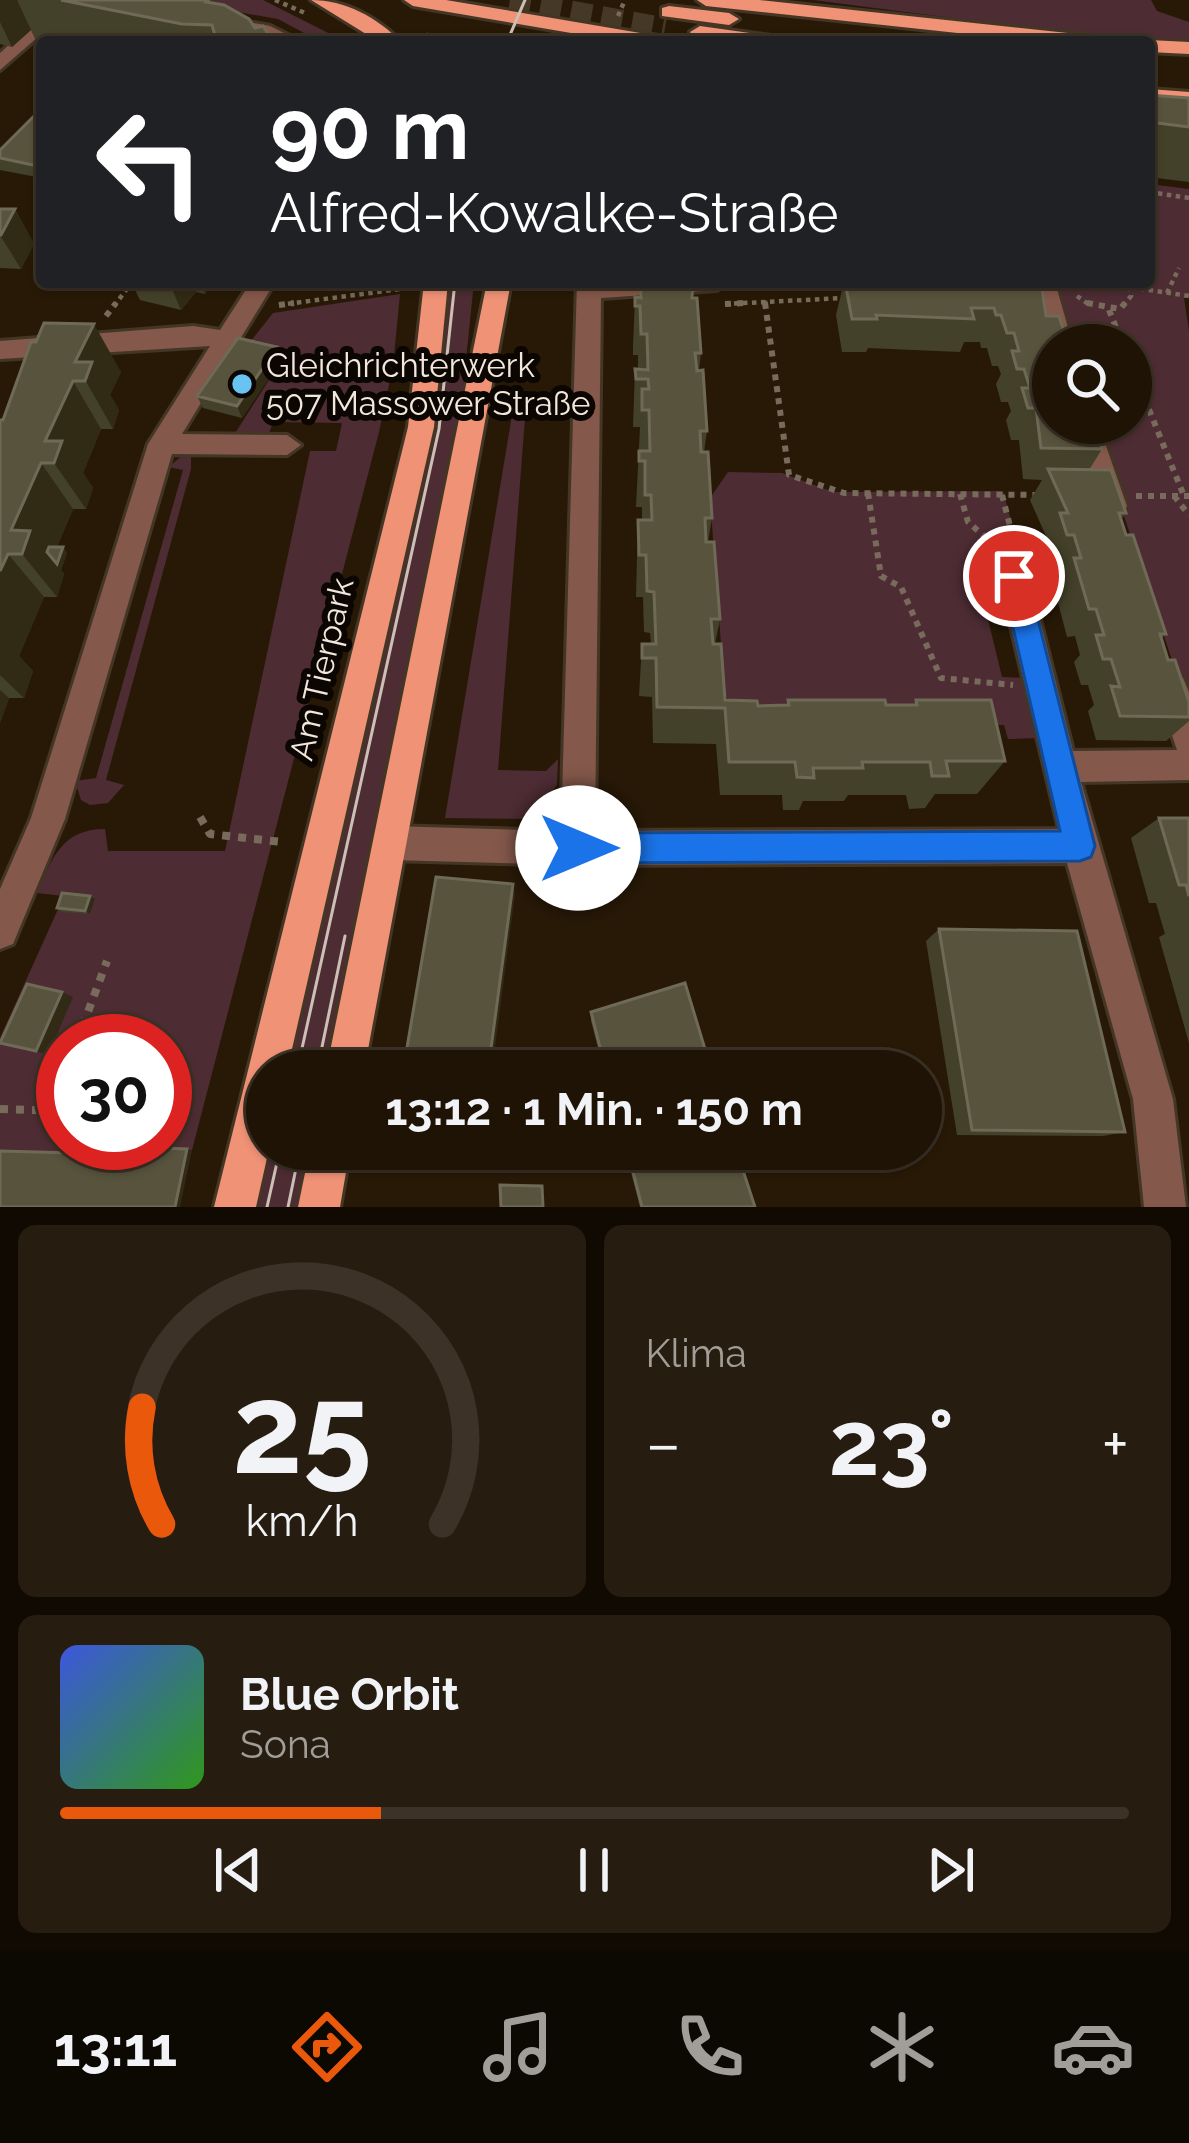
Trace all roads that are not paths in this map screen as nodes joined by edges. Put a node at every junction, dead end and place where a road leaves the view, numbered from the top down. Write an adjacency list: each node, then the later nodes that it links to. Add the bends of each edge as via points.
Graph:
1 (320, 0): 15 (main road)
2 (413, 0): 9 (main road)
3 (529, 0): 9 (main road)
4 (539, 0): 13 (main road)
5 (575, 0): 13 (main road)
6 (706, 0): 10 (main road)
7 (776, 0): 10 (main road)
8 (75, 1): 22 (street)
9 (490, 14): 13 (main road)
10 (842, 18): 18 (main road)
11 (197, 19): 14 (street)
12 (664, 27): 13 (main road); 16 (main road); 17 (main road)
13 (562, 34)
14 (278, 36)
15 (384, 36)
16 (728, 36)
17 (818, 36)
18 (1032, 36)
19 (1155, 46): 20 (main road)
20 (1189, 48)
21 (1155, 62): 23 (main road)
22 (0, 64)
23 (1189, 64)
24 (1155, 80): 25 (main road)
25 (1189, 83)
26 (1155, 95): 27 (main road)
27 (1189, 98)
28 (259, 288): 34 (street)
29 (423, 288): 49 (main road, Am Tierpark, via 435,322 421,427)
30 (498, 288): 45 (main road)
31 (588, 288): 47 (street)
32 (1044, 288): 33 (street)
33 (1054, 324)
34 (226, 340): 35 (street, via 193,335); 36 (street)
35 (0, 350)
36 (162, 444): 38 (street); 48 (street, via 48,818)
37 (1092, 444): 39 (street)
38 (287, 445)
39 (1124, 541)
40 (1017, 568): 44 (street)
41 (1161, 653): 42 (street)
42 (1189, 740)
43 (1189, 765): 44 (street)
44 (1060, 767): 46 (street)
45 (390, 842): 47 (street); 50 (main road)
46 (1080, 846): 47 (street); 55 (street, via 1153,1100)
47 (578, 848)
48 (0, 931)
49 (274, 1050)
50 (349, 1050)
51 (246, 1163): 53 (main road, Am Tierpark)
52 (326, 1170): 54 (main road)
53 (235, 1207)
54 (319, 1207)
55 (1165, 1207)

